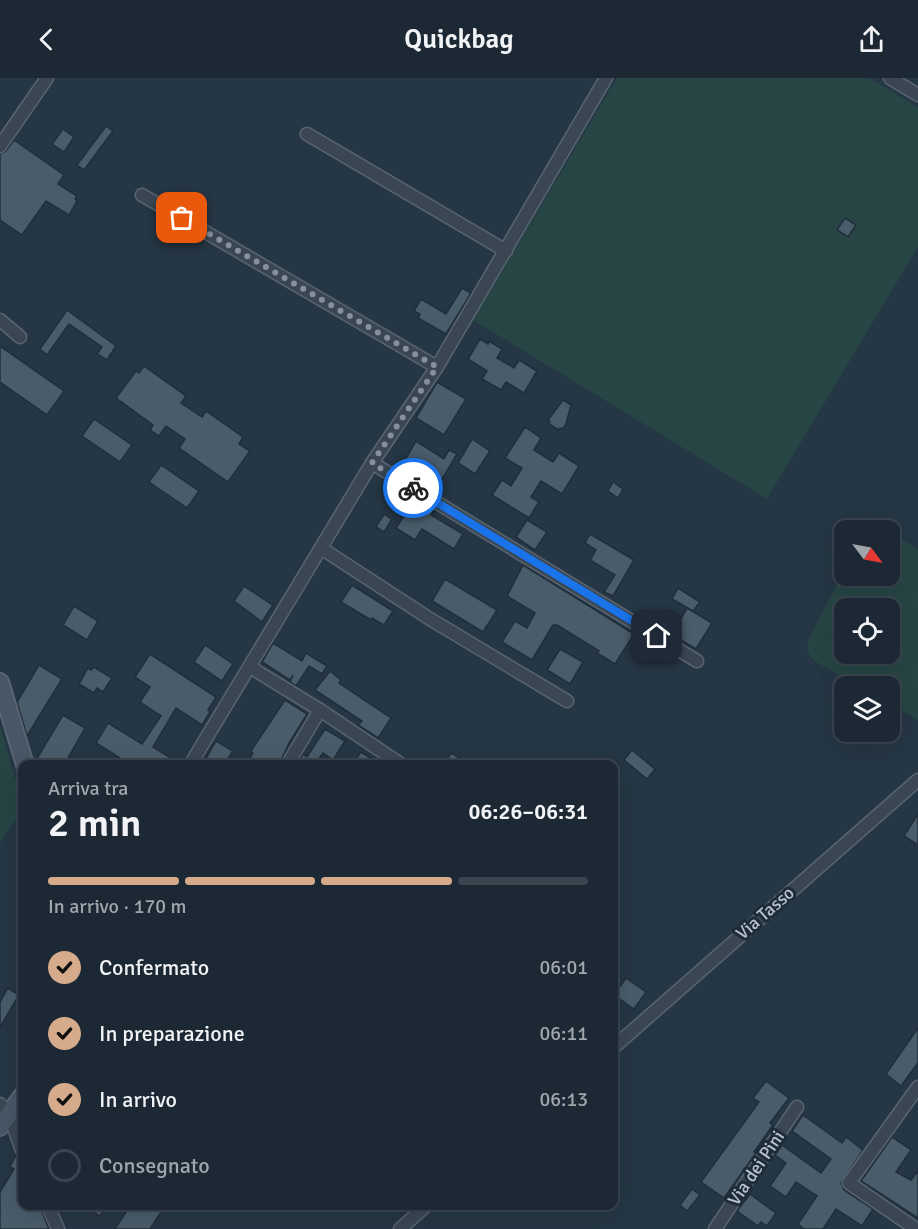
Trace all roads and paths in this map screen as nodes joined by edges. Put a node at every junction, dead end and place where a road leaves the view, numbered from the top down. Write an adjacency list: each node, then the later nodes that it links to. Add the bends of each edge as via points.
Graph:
1 (47, 78): 6 (street)
2 (606, 78): 8 (street)
3 (890, 78): 4 (street)
4 (918, 95)
5 (308, 134): 8 (street)
6 (0, 146)
7 (142, 195): 11 (street)
8 (506, 251): 11 (street)
9 (0, 320): 10 (street)
10 (20, 337)
11 (437, 367): 12 (street)
12 (372, 463): 13 (street); 14 (street)
13 (321, 548): 15 (street); 17 (street)
14 (697, 661)
15 (250, 667): 18 (street); 20 (street)
16 (0, 682): 19 (street)
17 (567, 701)
18 (320, 710): 21 (street); 22 (street)
19 (23, 760)
20 (193, 760)
21 (290, 760)
22 (395, 760)
23 (918, 780): 24 (street, Via Tasso)
24 (618, 1043)
25 (918, 1087): 36 (street, via 849,1183)
26 (18, 1100): 28 (street)
27 (797, 1107): 35 (street, Via dei Pini)
28 (3, 1115): 29 (street)
29 (18, 1141)
30 (421, 1210): 34 (street)
31 (50, 1211): 32 (street); 33 (street)
32 (44, 1229)
33 (58, 1229)
34 (400, 1229)
35 (715, 1229)
36 (916, 1229)

